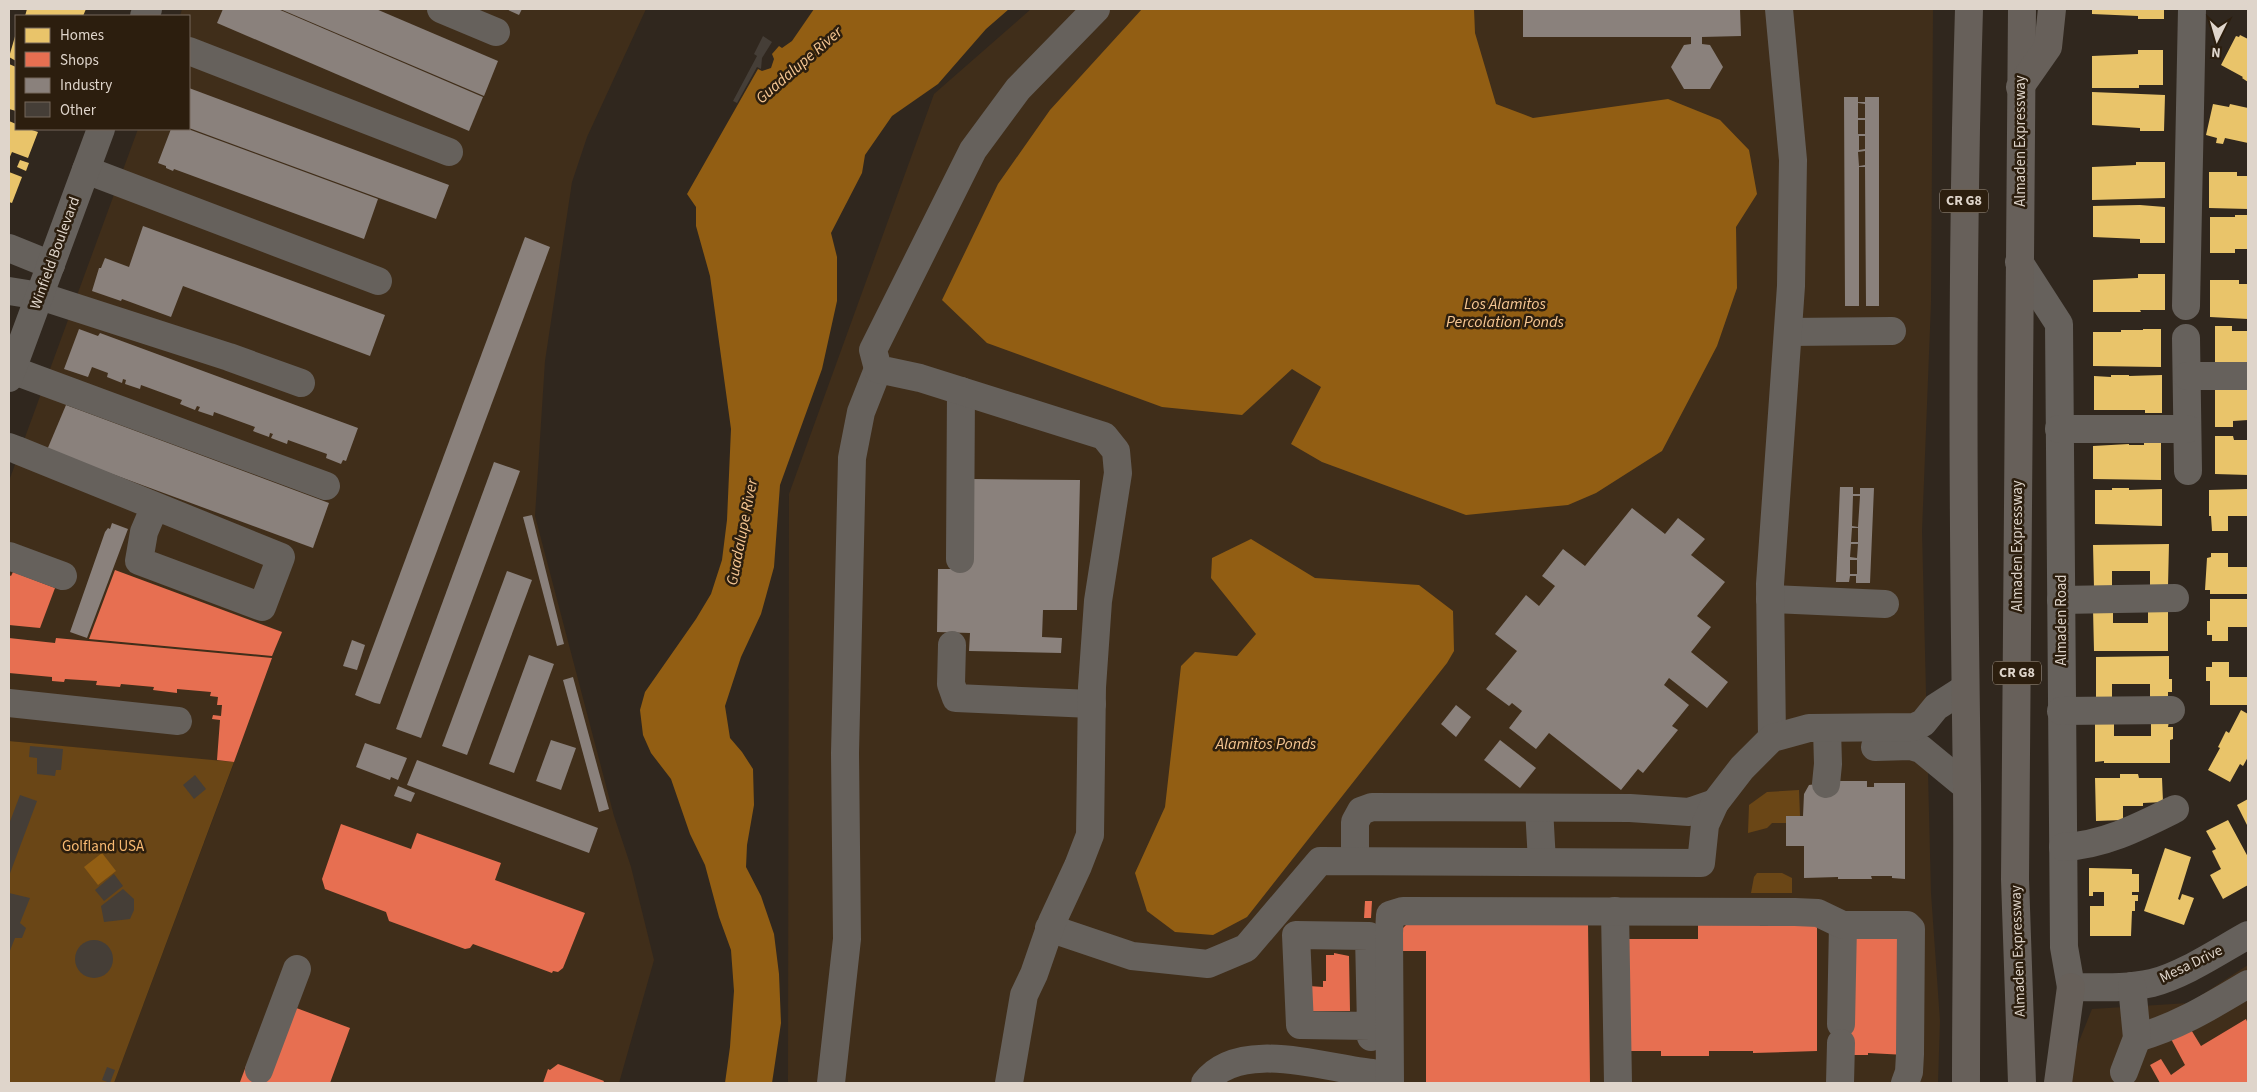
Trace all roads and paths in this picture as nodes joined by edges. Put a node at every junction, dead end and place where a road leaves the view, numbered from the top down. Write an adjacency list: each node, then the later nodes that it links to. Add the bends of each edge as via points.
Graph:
1 (441, 9): 8 (street)
2 (1096, 9): 24 (street, via 1018,89 973,150 873,350)
3 (1779, 9): 22 (street, via 1793,160)
4 (1969, 9): 44 (main road, CR G8, via 1964,160)
5 (2022, 9): 10 (main road, Almaden Expressway / CR G8)
6 (2052, 9): 10 (main road, via 2048,47)
7 (2192, 9): 20 (street)
8 (496, 32)
9 (190, 50): 12 (street)
10 (2020, 87): 15 (main road, Almaden Expressway / CR G8)
11 (101, 130): 13 (street, Winfield Boulevard)
12 (449, 152)
13 (86, 170): 16 (street, Winfield Boulevard); 17 (street)
14 (9, 248): 16 (street)
15 (2019, 262): 30 (street, Almaden Road, via 2059,324); 80 (main road, Almaden Expressway / CR G8, via 2015,880)
16 (51, 265): 19 (street, Winfield Boulevard)
17 (378, 281)
18 (9, 291): 19 (street)
19 (40, 296): 25 (street, Winfield Boulevard); 28 (street)
20 (2186, 306)
21 (1892, 331): 22 (street)
22 (1788, 332): 40 (street)
23 (2186, 338): 26 (street)
24 (878, 369): 29 (street); 73 (street, via 861,412 852,458 845,753 846,939)
25 (10, 374): 34 (street)
26 (2187, 376): 27 (street); 31 (street)
27 (2248, 376)
28 (301, 383)
29 (961, 391): 37 (street); 46 (street, via 1104,436 1116,451 1118,474 1098,602)
30 (2059, 429): 31 (street); 41 (street, Almaden Road)
31 (2187, 429): 33 (street)
32 (9, 447): 35 (street)
33 (2188, 471)
34 (326, 486)
35 (155, 506): 35 (street, via 144,532 139,561 262,607 281,557)
36 (9, 556): 38 (street)
37 (960, 559)
38 (63, 576)
39 (2174, 598): 41 (street)
40 (1770, 600): 42 (street); 50 (street)
41 (2061, 600): 48 (street, Almaden Road)
42 (1885, 604)
43 (952, 645): 46 (street, via 951,684 956,698)
44 (1964, 689): 51 (street, via 1936,707 1923,723 1914,727); 53 (main road, CR G8)
45 (9, 704): 49 (street)
46 (1092, 704): 62 (street, via 1090,835)
47 (2171, 710): 48 (street)
48 (2061, 712): 57 (street, Almaden Road)
49 (178, 721)
50 (1772, 738): 51 (street, via 1809,728); 56 (street)
51 (1827, 738): 52 (street); 53 (street, via 1921,749)
52 (1826, 784)
53 (1967, 787): 79 (main road, CR G8)
54 (1540, 808): 56 (street, via 1630,808); 58 (street, via 1372,807 1361,811 1356,822); 59 (street)
55 (2175, 809): 57 (street, via 2126,833 2080,846)
56 (1703, 813): 59 (street, via 1701,863)
57 (2063, 847): 67 (street, Almaden Road, via 2064,947)
58 (1355, 861): 59 (street); 62 (street, via 1320,861 1246,948 1208,964 1132,956)
59 (1542, 862)
60 (1615, 910): 61 (street, via 1818,913); 72 (street, via 1403,911 1390,915); 76 (street)
61 (1843, 925): 77 (street); 78 (street, via 1900,924 1911,928 1910,1072)
62 (1049, 928): 74 (street, via 1024,995)
63 (2248, 935): 66 (street, Mesa Drive, via 2172,976)
64 (296, 969): 70 (street)
65 (2248, 984): 69 (street, via 2194,1017)
66 (2132, 986): 67 (street, Mesa Drive); 69 (street)
67 (2071, 988): 81 (main road)
68 (1371, 1026): 72 (street)
69 (2137, 1038): 71 (street)
70 (259, 1070)
71 (2124, 1072)
72 (1378, 1080): 75 (street, via 1277,1058 1249,1058 1218,1072)
73 (830, 1083)
74 (1009, 1083)
75 (1205, 1083)
76 (1618, 1083)
77 (1840, 1083)
78 (1905, 1083)
79 (1966, 1083)
80 (2022, 1083)
81 (2058, 1083)

